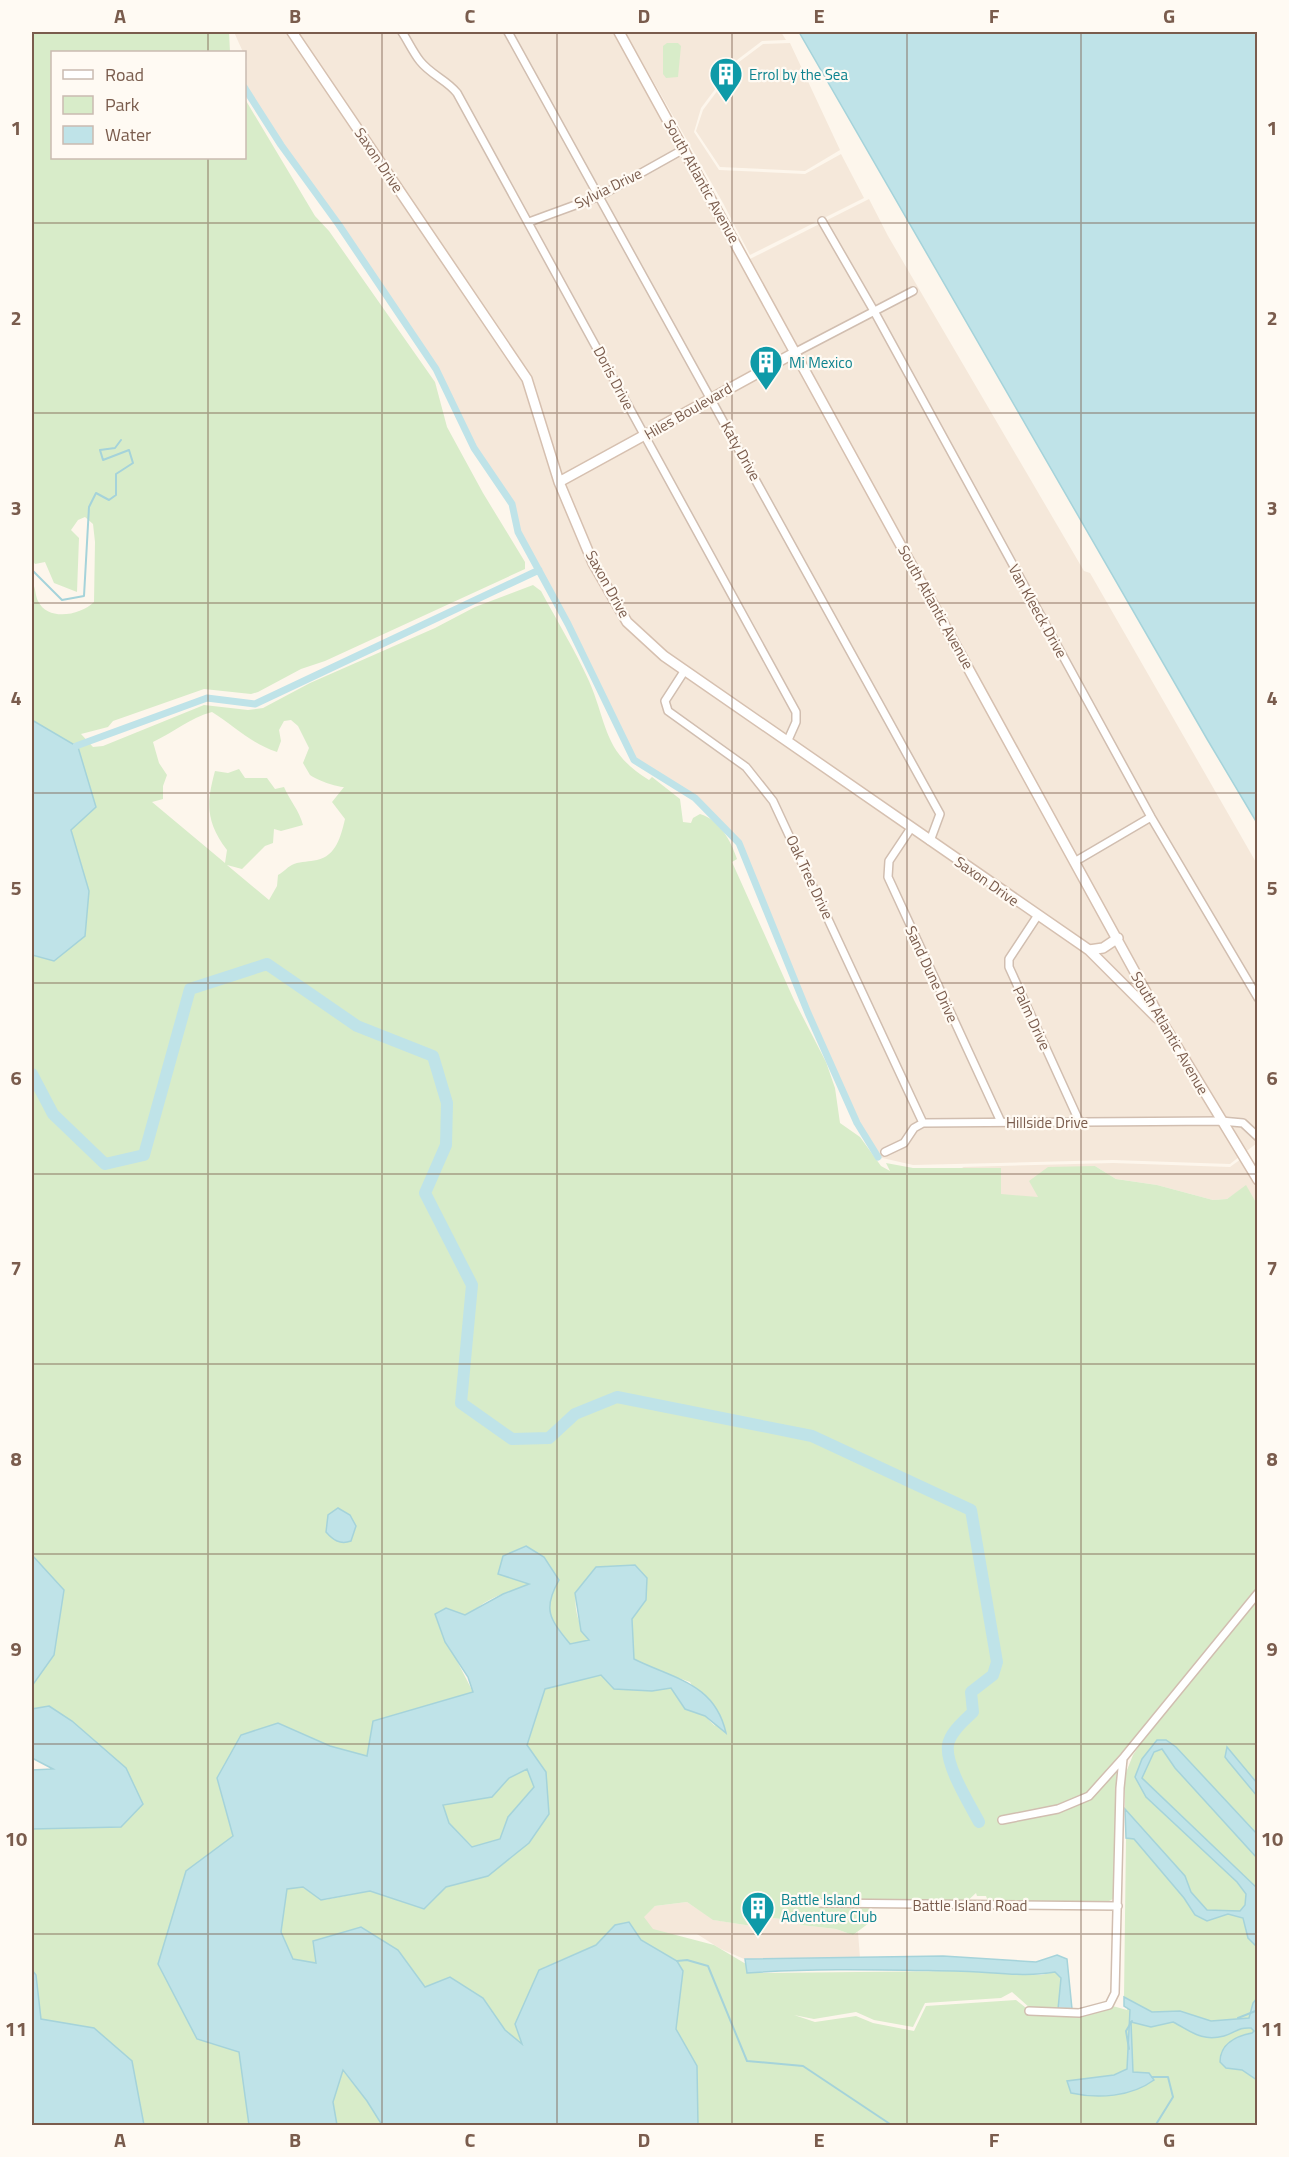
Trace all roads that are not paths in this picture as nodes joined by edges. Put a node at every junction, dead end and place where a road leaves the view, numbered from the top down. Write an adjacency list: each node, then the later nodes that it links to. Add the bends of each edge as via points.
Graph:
1 (292, 32): 14 (street, Saxon Drive, via 527,378)
2 (402, 32): 8 (street, Doris Drive, via 421,62 457,93)
3 (508, 32): 6 (street, Katy Drive)
4 (619, 32): 5 (street, South Atlantic Avenue)
5 (684, 149): 6 (street, Sylvia Drive); 11 (street, South Atlantic Avenue)
6 (600, 196): 8 (street, Sylvia Drive); 12 (street, Katy Drive)
7 (822, 221): 10 (street, Van Kleeck Drive)
8 (529, 222): 13 (street, Doris Drive)
9 (913, 291): 10 (street, Hiles Boulevard)
10 (874, 311): 11 (street, Hiles Boulevard); 17 (street, Van Kleeck Drive)
11 (796, 352): 12 (street, Hiles Boulevard); 20 (street, South Atlantic Avenue)
12 (711, 397): 13 (street, Hiles Boulevard); 19 (street, Katy Drive, via 940,814)
13 (645, 436): 14 (street, Hiles Boulevard); 16 (street, Doris Drive, via 796,712)
14 (559, 482): 15 (street, Saxon Drive, via 612,599 627,622)
15 (685, 670): 16 (street, Saxon Drive); 28 (street, Oak Tree Drive, via 665,701 668,711 746,767 773,801)
16 (788, 740): 18 (street, Saxon Drive)
17 (1151, 817): 20 (street); 24 (street, Van Kleeck Drive)
18 (911, 828): 19 (street, Saxon Drive); 27 (street, Sand Dune Drive, via 889,861 888,878)
19 (930, 841): 21 (street, Saxon Drive)
20 (1076, 861): 22 (street, South Atlantic Avenue)
21 (1038, 915): 23 (street, Saxon Drive); 29 (street, Palm Drive, via 1009,959 1009,968)
22 (1118, 939): 23 (street, via 1103,948); 25 (street, South Atlantic Avenue)
23 (1089, 950): 25 (street, Saxon Drive)
24 (1257, 998)
25 (1164, 1025): 26 (street, South Atlantic Avenue)
26 (1221, 1121): 29 (street, Hillside Drive); 30 (street, via 1243,1123); 32 (street, South Atlantic Avenue)
27 (1000, 1122): 28 (street, Hillside Drive); 29 (street, Hillside Drive)
28 (923, 1123): 31 (street, via 914,1128 904,1143)
29 (1080, 1123)
30 (1257, 1137)
31 (885, 1152)
32 (1257, 1180)
33 (1257, 1593): 34 (street)
34 (1124, 1757): 35 (street, via 1079,1802); 37 (street)
35 (1002, 1820)
36 (821, 1903): 37 (street, Battle Island Road)
37 (1118, 1906): 38 (street, via 1114,1993 1109,2005 1079,2013)
38 (1029, 2011)

